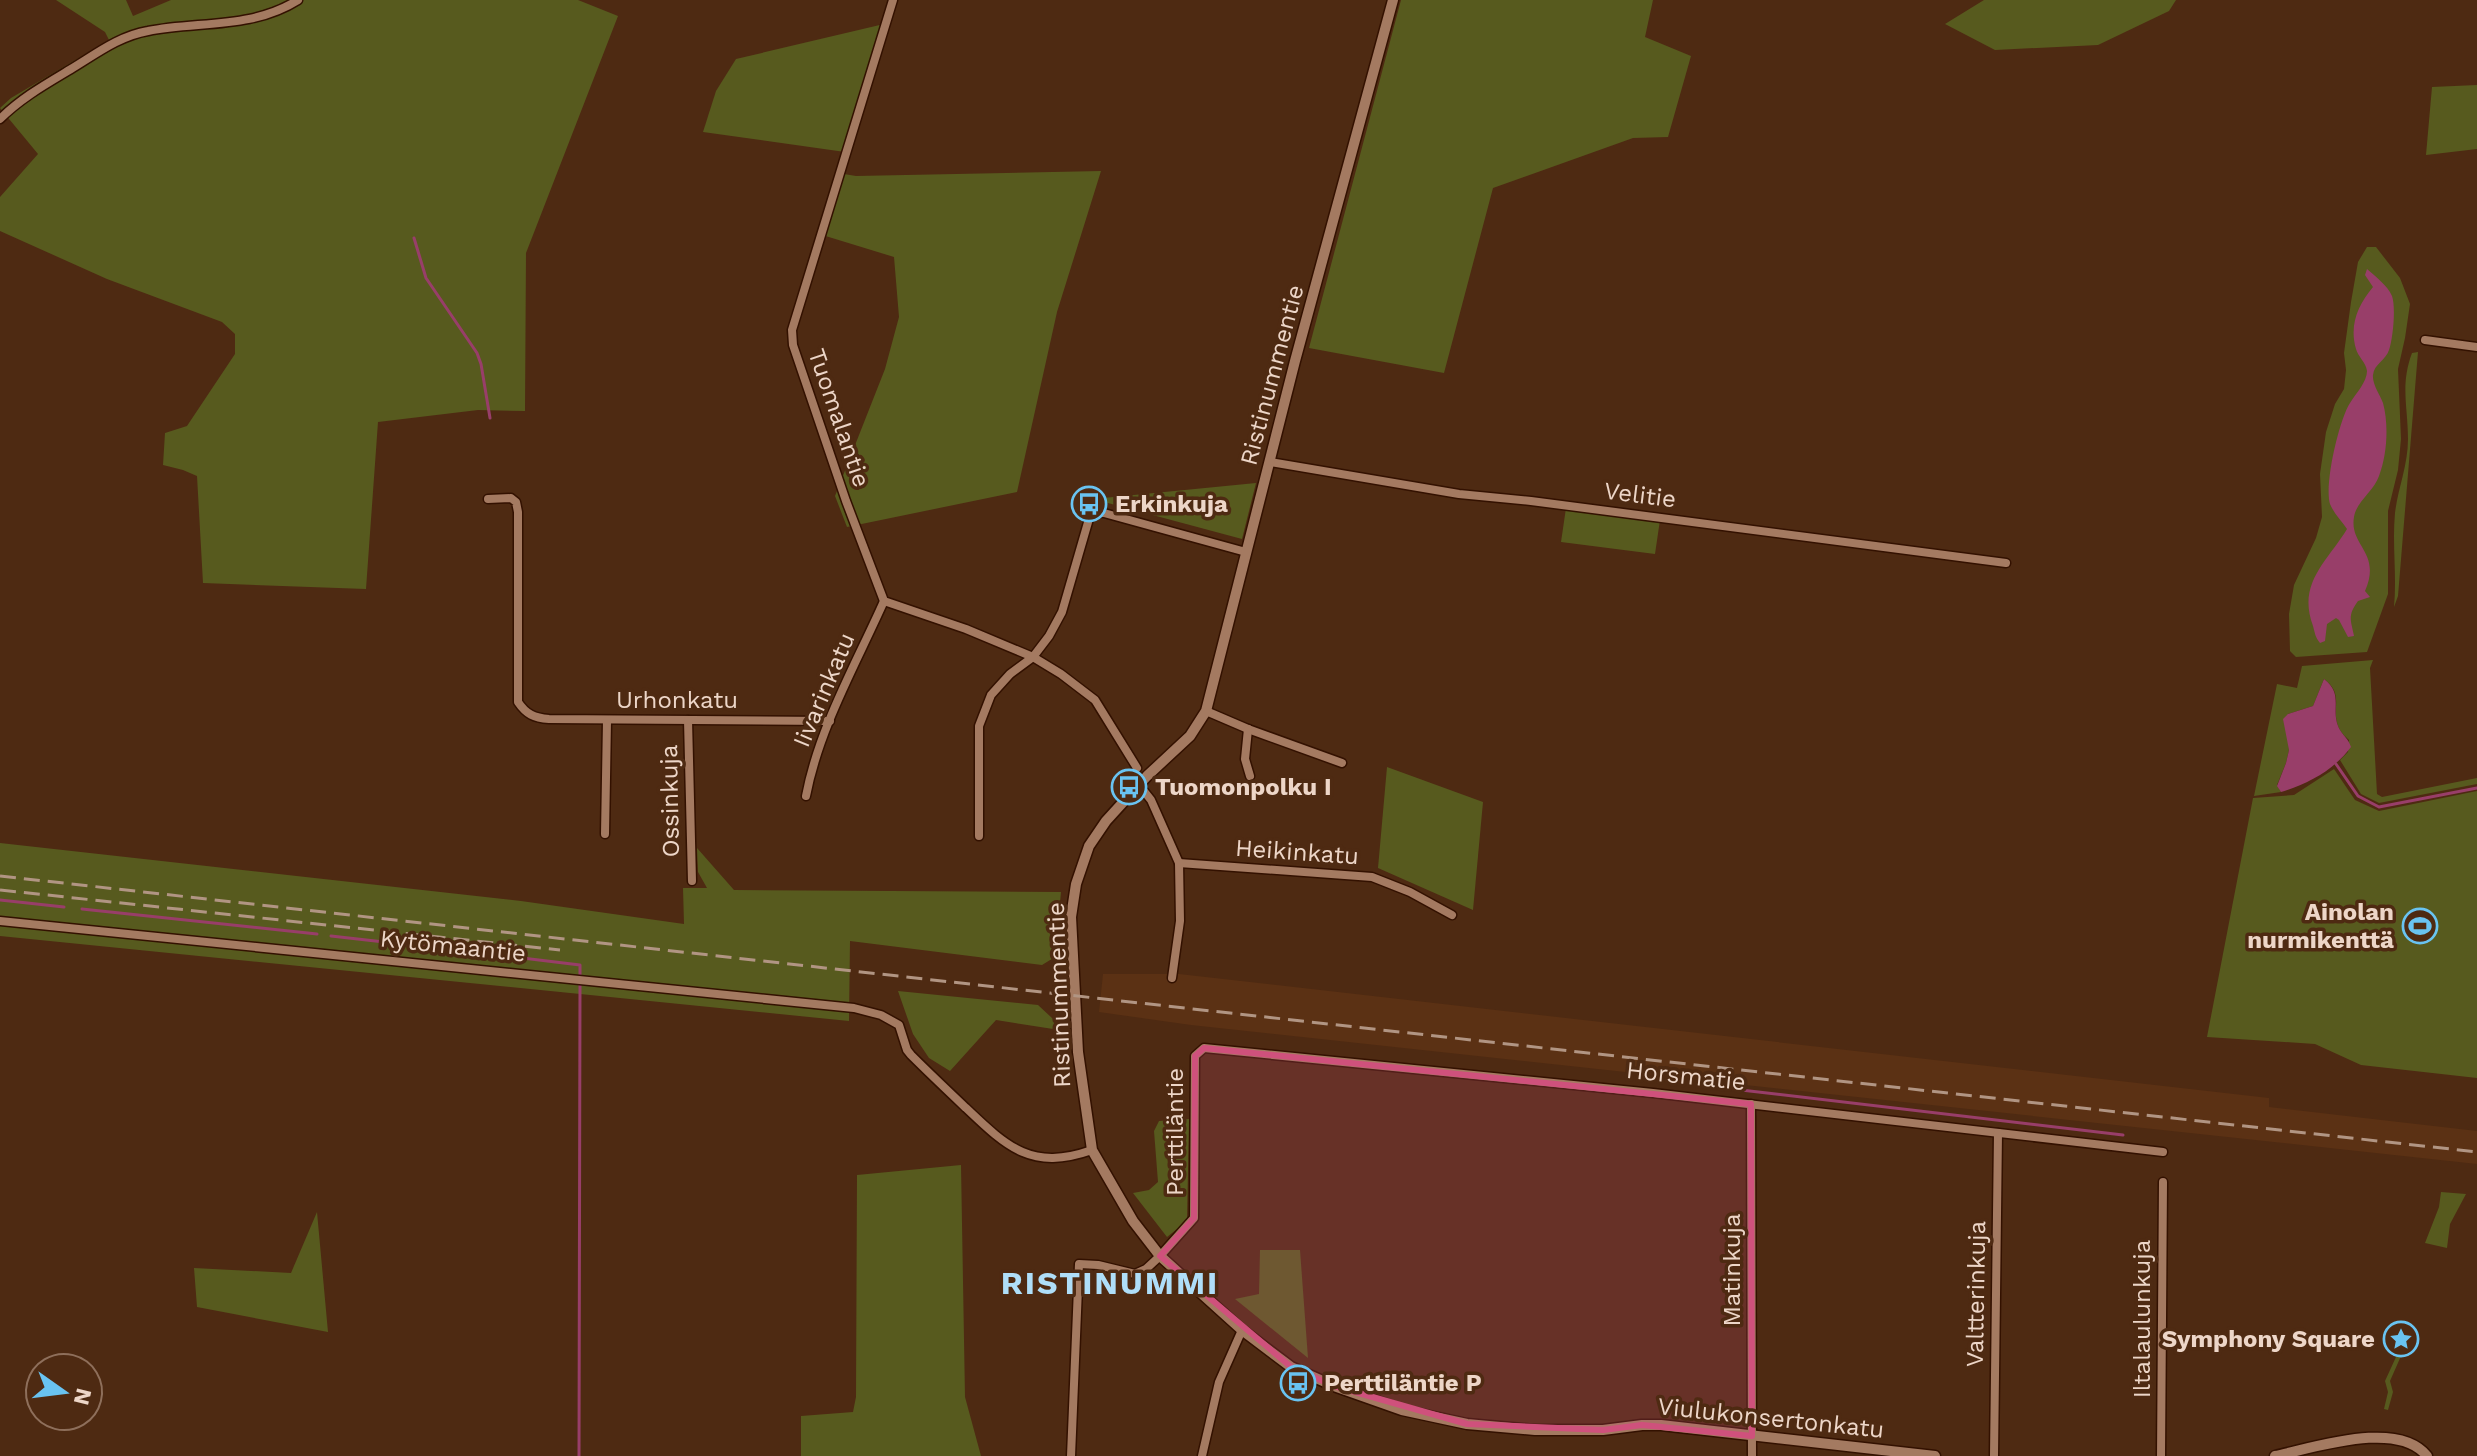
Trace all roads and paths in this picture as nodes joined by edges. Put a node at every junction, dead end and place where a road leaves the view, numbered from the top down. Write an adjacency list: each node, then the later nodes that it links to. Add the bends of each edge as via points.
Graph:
1 (298, 0): 4 (street, via 281,11 242,22 130,34 22,99)
2 (893, 0): 11 (street, Tuomalantie, via 792,330 802,373)
3 (1393, 0): 7 (street, Ristinummentie)
4 (0, 119)
5 (2425, 340): 6 (street)
6 (2477, 347)
7 (1270, 462): 9 (street, Ristinummentie); 10 (street, Velitie, via 1459,494)
8 (488, 499): 15 (street, Urhonkatu, via 511,498 518,512 518,702 538,719)
9 (1246, 552): 12 (street, via 1091,512 1062,612); 13 (street, Ristinummentie)
10 (2006, 563)
11 (884, 601): 12 (street); 16 (street, Iivarinkatu)
12 (1033, 657): 19 (street, via 1095,700); 24 (street, via 991,695 979,726)
13 (1206, 711): 17 (street); 21 (street, Ristinummentie, via 1190,736)
14 (688, 720): 15 (street, Urhonkatu); 16 (street, Urhonkatu); 26 (street, Ossinkuja)
15 (607, 721): 23 (street)
16 (830, 721): 22 (street, Iivarinkatu)
17 (1248, 729): 18 (street); 20 (street, via 1245,759)
18 (1342, 763)
19 (1137, 768)
20 (1250, 776)
21 (1139, 785): 25 (street); 33 (street, Ristinummentie, via 1089,846 1071,917 1078,1052)
22 (806, 796)
23 (605, 834)
24 (979, 836)
25 (1179, 863): 27 (street, Heikinkatu, via 1372,877); 29 (street, via 1180,921)
26 (692, 881)
27 (1452, 915)
28 (0, 921): 33 (street, Kytömaantie, via 854,1008 899,1025 911,1055 999,1139 1046,1158 1066,1159)
29 (1172, 978)
30 (1204, 1048): 31 (street, Horsmatie); 36 (street, Perttiläntie, via 1195,1056 1194,1218)
31 (1751, 1104): 32 (street, Horsmatie); 38 (street, Matinkuja)
32 (1998, 1133): 34 (street, Horsmatie); 43 (street, Valtterinkuja)
33 (1092, 1150): 36 (street, Ristinummentie)
34 (2163, 1152)
35 (2163, 1182): 44 (street, Iltalaulunkuja)
36 (1160, 1256): 37 (street, Ristinummentie); 39 (street, via 1135,1274 1079,1264)
37 (1242, 1330): 38 (street, Viulukonsertonkatu, via 1291,1367 1334,1386 1402,1410 1467,1424 1535,1430 1661,1425); 40 (street, via 1219,1382)
38 (1752, 1436): 41 (street, Matinkuja); 42 (street, Viulukonsertonkatu)
39 (1071, 1456)
40 (1202, 1456)
41 (1752, 1456)
42 (1935, 1456)
43 (1994, 1456)
44 (2161, 1456)
45 (2275, 1456): 46 (street, via 2382,1437 2410,1442)
46 (2427, 1456)

